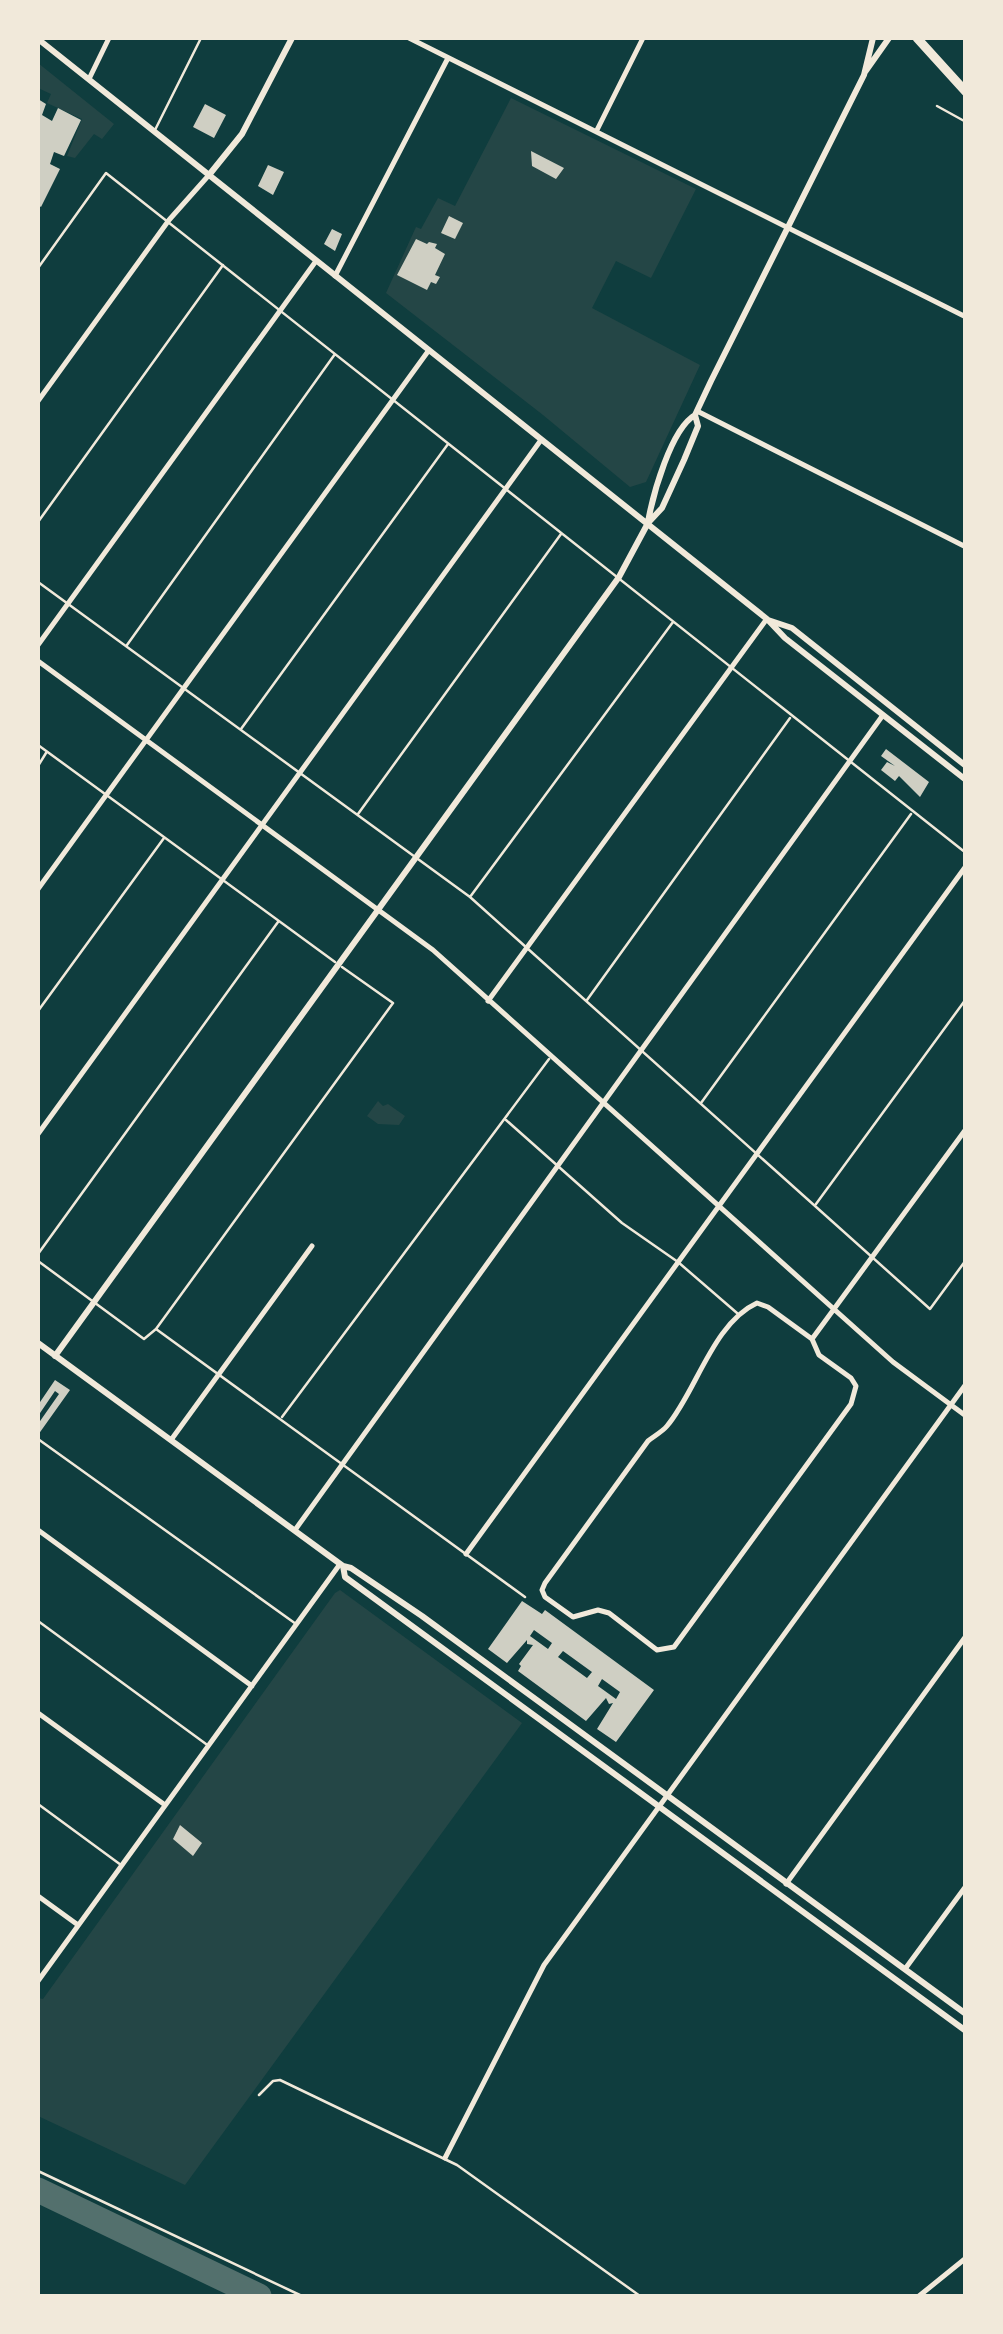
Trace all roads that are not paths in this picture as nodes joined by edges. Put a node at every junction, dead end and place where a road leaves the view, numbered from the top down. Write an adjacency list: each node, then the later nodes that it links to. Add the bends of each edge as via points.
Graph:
1 (38, 38): 12 (street)
2 (110, 38): 12 (street)
3 (201, 38): 17 (lane)
4 (292, 38): 18 (street, via 242,134)
5 (409, 38): 10 (street)
6 (643, 38): 16 (street)
7 (873, 38): 11 (street)
8 (889, 38): 11 (street)
9 (917, 38): 13 (highway)
10 (448, 58): 16 (street); 24 (street)
11 (864, 73): 20 (street)
12 (88, 79): 17 (street)
13 (966, 92)
14 (937, 106): 15 (lane)
15 (966, 122)
16 (596, 130): 20 (street)
17 (154, 131): 18 (street)
18 (209, 175): 19 (street); 21 (street)
19 (169, 220): 22 (lane); 23 (lane, via 106,174); 30 (street)
20 (788, 228): 26 (street); 31 (street)
21 (316, 261): 24 (street); 25 (street)
22 (224, 264): 25 (lane); 35 (lane)
23 (38, 268)
24 (335, 276): 27 (street)
25 (280, 310): 28 (lane); 41 (street)
26 (966, 317)
27 (430, 350): 29 (street); 32 (street)
28 (336, 353): 29 (lane); 45 (lane)
29 (392, 398): 33 (lane); 48 (street)
30 (38, 401)
31 (696, 413): 36 (street, via 674,444); 36 (street, via 698,426 684,460); 38 (street)
32 (542, 438): 34 (street); 36 (street)
33 (449, 443): 34 (lane); 52 (lane)
34 (506, 489): 37 (lane); 61 (street)
35 (38, 522)
36 (648, 523): 39 (street); 42 (street)
37 (562, 533): 39 (lane); 65 (lane)
38 (966, 547)
39 (619, 577): 43 (lane); 69 (street)
40 (38, 582): 41 (lane)
41 (68, 603): 44 (street); 45 (lane)
42 (767, 619): 47 (street); 49 (street, via 792,628); 50 (street)
43 (674, 621): 47 (lane); 73 (lane)
44 (38, 645)
45 (126, 647): 48 (lane)
46 (38, 661): 53 (street)
47 (731, 668): 51 (lane); 76 (street)
48 (183, 688): 52 (lane); 53 (street)
49 (885, 702): 50 (street); 55 (street)
50 (883, 716): 57 (street); 58 (street)
51 (791, 717): 58 (lane); 80 (lane)
52 (241, 729): 61 (lane)
53 (144, 740): 63 (street); 66 (street)
54 (38, 745): 56 (lane)
55 (944, 749): 57 (street); 60 (street)
56 (47, 752): 59 (lane); 63 (lane)
57 (937, 757): 62 (street)
58 (851, 764): 64 (lane); 82 (street)
59 (38, 766)
60 (966, 766)
61 (298, 772): 65 (lane); 66 (street)
62 (966, 780)
63 (106, 794): 67 (lane); 72 (street)
64 (912, 812): 68 (lane); 84 (lane)
65 (358, 814): 69 (lane)
66 (262, 825): 71 (street); 74 (street)
67 (165, 837): 71 (lane); 81 (lane)
68 (966, 853)
69 (415, 856): 73 (lane); 74 (street)
70 (966, 866): 89 (street)
71 (222, 878): 75 (lane); 88 (street)
72 (38, 889)
73 (470, 896): 76 (lane)
74 (377, 910): 77 (street); 79 (street)
75 (279, 921): 77 (lane); 94 (lane)
76 (526, 948): 79 (street); 80 (lane)
77 (338, 964): 99 (street); 102 (lane, via 392,1003)
78 (966, 998): 91 (lane)
79 (488, 1000): 83 (street)
80 (587, 1000): 82 (lane)
81 (38, 1011)
82 (642, 1051): 84 (lane); 85 (street)
83 (550, 1057): 85 (street); 86 (lane)
84 (700, 1104): 89 (lane)
85 (603, 1105): 90 (street); 92 (street)
86 (505, 1118): 90 (lane); 110 (lane)
87 (966, 1129): 95 (street)
88 (38, 1134)
89 (757, 1154): 91 (lane); 92 (street)
90 (558, 1168): 98 (lane); 113 (street)
91 (816, 1205): 95 (lane)
92 (718, 1207): 98 (street); 100 (street)
93 (312, 1246): 106 (street)
94 (38, 1254)
95 (873, 1257): 96 (lane, via 930,1309); 100 (street)
96 (966, 1260)
97 (38, 1261): 99 (lane)
98 (678, 1262): 101 (lane); 116 (street)
99 (92, 1302): 102 (lane, via 144,1340); 105 (street)
100 (834, 1310): 103 (street); 108 (street)
101 (739, 1315): 103 (street, via 757,1303); 103 (street, via 664,1430 648,1442 542,1590 573,1617 609,1613 657,1650 674,1647 856,1396 851,1378 819,1355)
102 (156, 1329): 106 (lane)
103 (812, 1339)
104 (38, 1344): 105 (street)
105 (55, 1356): 112 (street)
106 (218, 1374): 110 (lane); 112 (street)
107 (966, 1384): 108 (street)
108 (950, 1405): 109 (street); 125 (street)
109 (966, 1416)
110 (281, 1419): 113 (lane)
111 (38, 1439): 120 (lane)
112 (172, 1440): 115 (street)
113 (342, 1464): 115 (street); 116 (lane)
114 (38, 1530): 122 (street)
115 (295, 1530): 117 (street)
116 (466, 1554): 118 (lane)
117 (341, 1565): 120 (street); 125 (street, via 422,1616); 128 (street, via 345,1577)
118 (525, 1597)
119 (38, 1622): 124 (lane)
120 (296, 1624): 122 (street)
121 (966, 1636): 130 (street)
122 (252, 1686): 124 (street)
123 (38, 1713): 127 (street)
124 (208, 1746): 127 (street)
125 (668, 1797): 128 (street); 130 (street)
126 (38, 1804): 129 (lane)
127 (166, 1806): 129 (street)
128 (659, 1808): 137 (street); 139 (street, via 544,1964)
129 (121, 1865): 133 (street)
130 (786, 1884): 134 (street)
131 (966, 1886): 134 (street)
132 (38, 1896): 133 (street)
133 (78, 1925): 135 (street)
134 (904, 1970): 136 (street)
135 (38, 1981)
136 (966, 2014)
137 (966, 2031)
138 (258, 2095): 139 (lane, via 280,2080)
139 (445, 2158): 143 (lane)
140 (38, 2170): 142 (lane)
141 (966, 2258): 144 (street)
142 (302, 2296)
143 (640, 2296)
144 (919, 2296)

